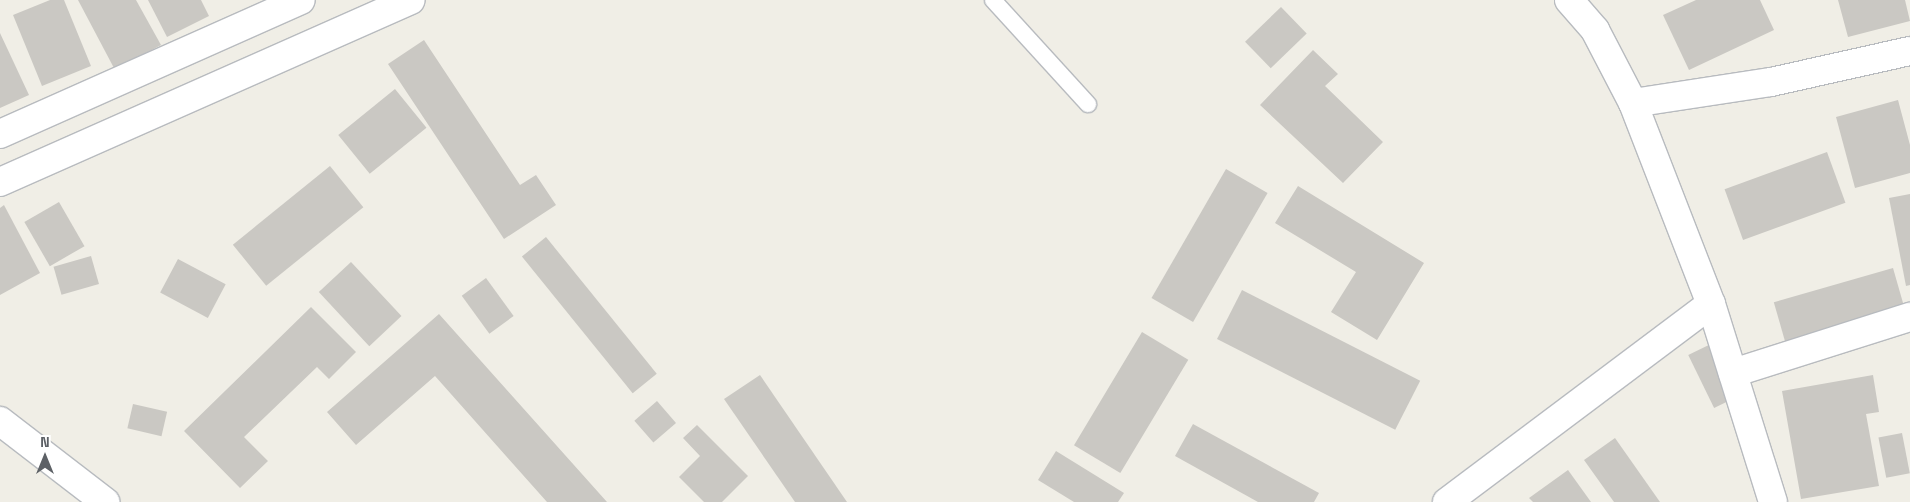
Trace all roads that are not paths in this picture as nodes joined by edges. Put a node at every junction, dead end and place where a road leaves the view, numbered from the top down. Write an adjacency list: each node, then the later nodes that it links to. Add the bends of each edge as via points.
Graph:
1 (301, 0): 8 (street)
2 (410, 0): 9 (street)
3 (994, 0): 7 (lane)
4 (1579, 2): 6 (street)
5 (1910, 50): 6 (street, via 1771,82)
6 (1633, 103): 10 (street)
7 (1088, 104)
8 (0, 134)
9 (0, 182)
10 (1711, 304): 12 (street); 15 (street)
11 (1910, 317): 12 (street)
12 (1732, 373): 16 (street)
13 (0, 421): 14 (street)
14 (105, 502)
15 (1446, 502)
16 (1773, 502)

